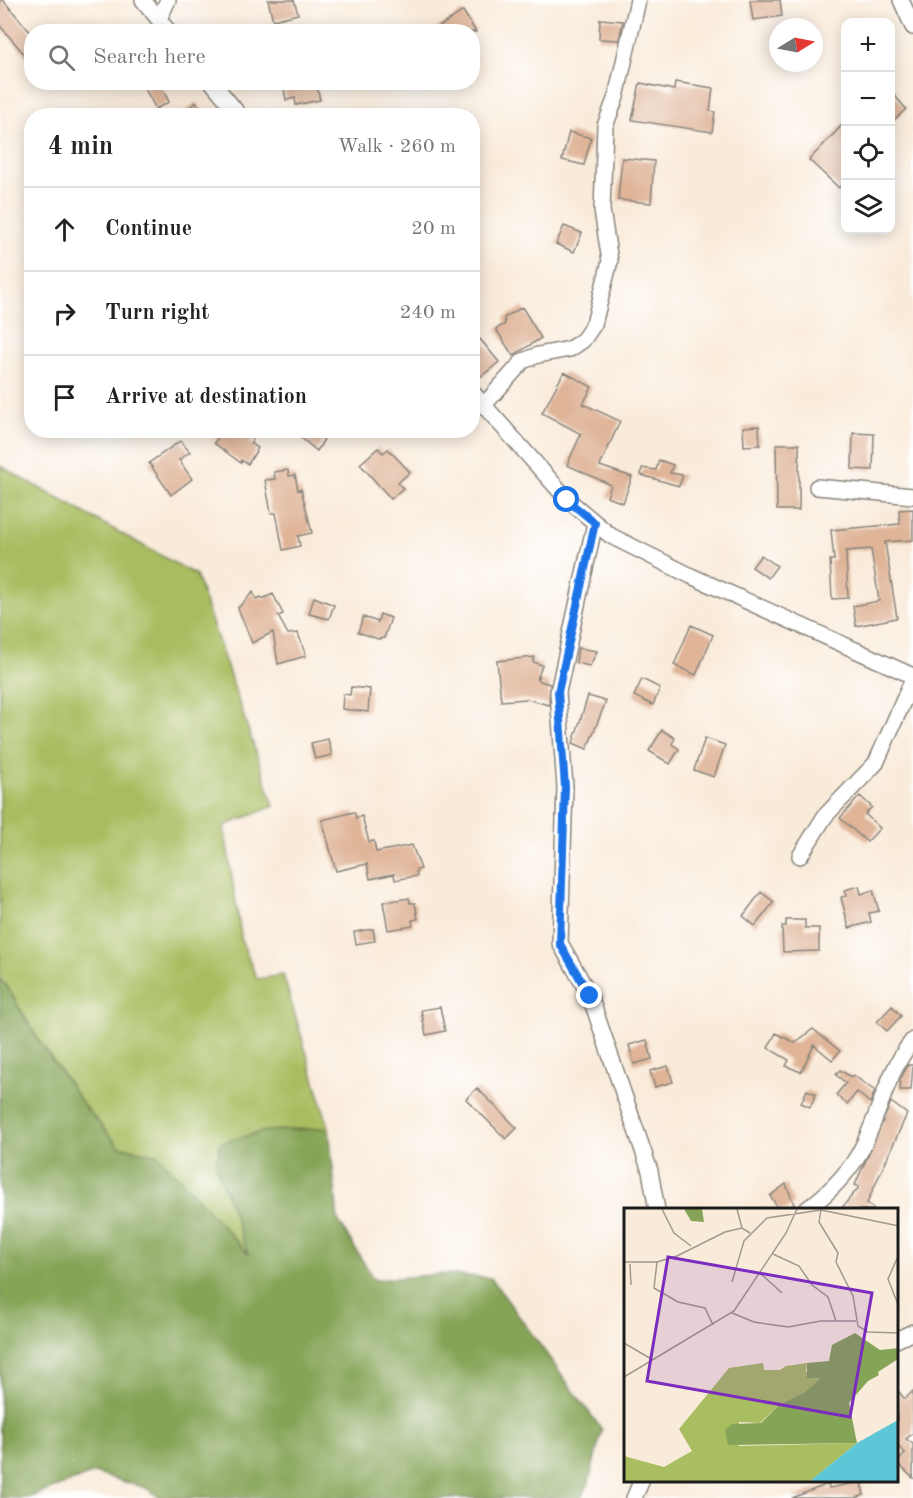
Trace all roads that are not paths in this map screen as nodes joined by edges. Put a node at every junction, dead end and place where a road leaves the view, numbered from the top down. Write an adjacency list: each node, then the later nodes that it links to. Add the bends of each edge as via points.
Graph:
1 (143, 0): 5 (street)
2 (168, 0): 5 (street)
3 (638, 0): 11 (street, via 616,97 605,126 602,210 610,261 594,324 583,340 570,349 538,354 523,361)
4 (901, 0): 7 (street)
5 (159, 19): 6 (street)
6 (163, 24)
7 (913, 27)
8 (219, 90): 9 (street)
9 (233, 108)
10 (480, 401): 11 (street)
11 (484, 405): 14 (street, via 567,500)
12 (817, 487): 13 (street)
13 (913, 496)
14 (595, 523): 15 (street, via 611,536 691,576); 18 (street, via 558,692 565,787 560,944 590,996 650,1171)
15 (913, 677): 16 (street, via 876,763 825,816)
16 (800, 856)
17 (913, 1040): 19 (street, via 897,1060 858,1156 828,1194)
18 (657, 1208)
19 (809, 1208)
20 (913, 1332): 21 (street)
21 (898, 1340)
22 (641, 1483): 23 (street)
23 (634, 1498)

